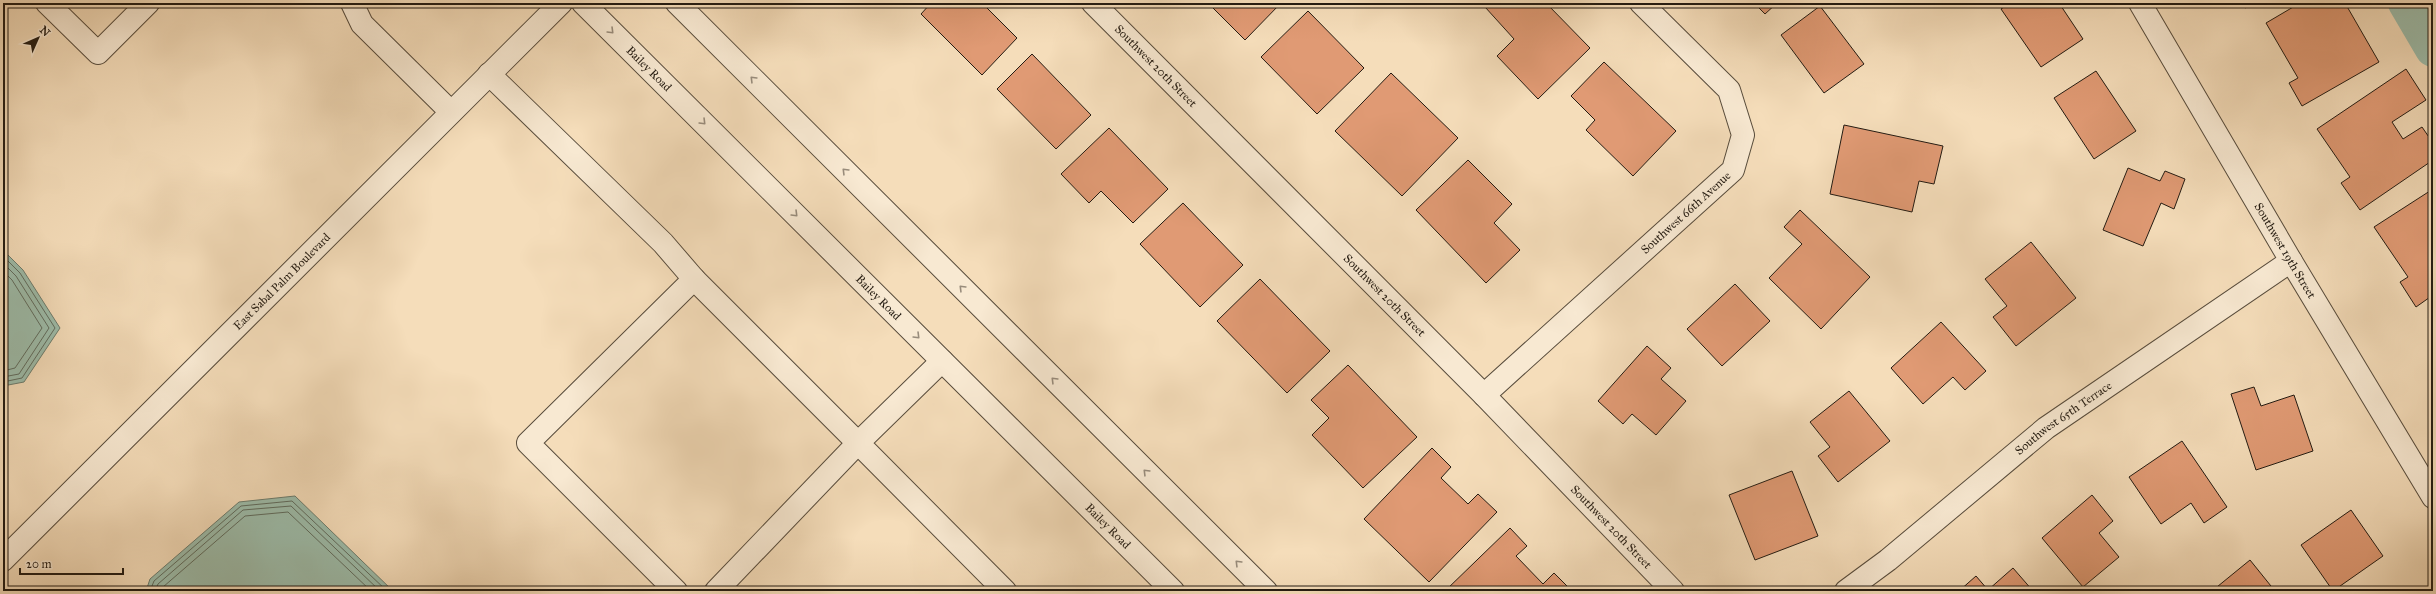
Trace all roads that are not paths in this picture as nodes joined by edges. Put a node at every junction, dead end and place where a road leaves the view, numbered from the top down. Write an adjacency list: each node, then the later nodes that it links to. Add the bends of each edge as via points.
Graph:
1 (47, 3): 2 (street, via 98,52)
2 (148, 3)
3 (352, 3): 11 (street, via 362,24)
4 (561, 3): 10 (street, East Sabal Palm Boulevard)
5 (583, 3): 14 (street, Bailey Road, one-way to 14)
6 (677, 3): 23 (street, one-way to 6)
7 (1093, 3): 15 (street, Southwest 20th Street)
8 (1641, 3): 15 (street, Southwest 66th Avenue, via 1729,90 1743,135 1733,170)
9 (2140, 3): 12 (street, Southwest 19th Street)
10 (489, 74): 11 (street, East Sabal Palm Boulevard); 13 (street, via 663,243)
11 (451, 112): 18 (street, East Sabal Palm Boulevard)
12 (2291, 261): 17 (street, Southwest 19th Street); 25 (street, Southwest 65th Terrace, via 2046,428 1888,560)
13 (694, 279): 16 (street); 19 (street, via 528,443)
14 (942, 361): 16 (street); 22 (street, Bailey Road)
15 (1484, 395): 24 (street, Southwest 20th Street)
16 (858, 443): 20 (street); 21 (street)
17 (2433, 497)
18 (3, 560)
19 (676, 591)
20 (716, 591)
21 (1005, 591)
22 (1173, 591)
23 (1266, 591)
24 (1673, 591)
25 (1846, 591)

